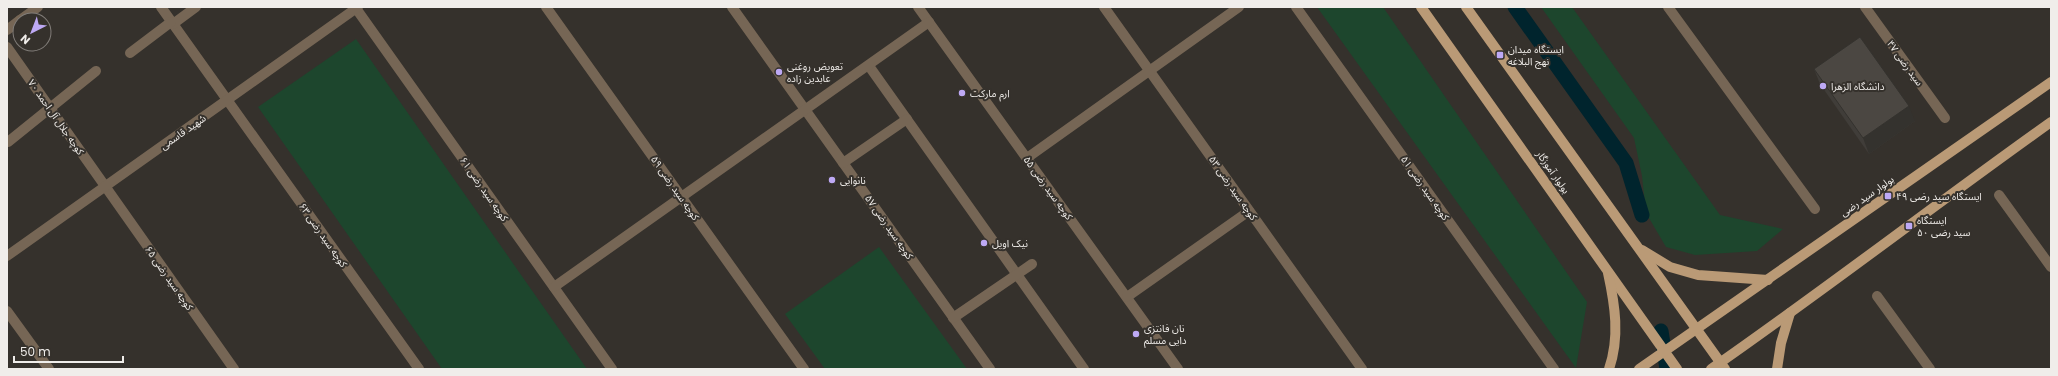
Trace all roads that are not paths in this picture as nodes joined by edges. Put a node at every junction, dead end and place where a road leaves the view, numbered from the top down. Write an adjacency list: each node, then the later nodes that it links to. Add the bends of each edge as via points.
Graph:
1 (161, 7): 15 (street, کوچه سید رضی ۶۳)
2 (196, 7): 15 (street)
3 (546, 7): 33 (street, کوچه سید رضی ۵۹)
4 (732, 7): 24 (street, کوچه سید رضی ۵۷)
5 (918, 7): 14 (street, کوچه سید رضی ۵۵)
6 (1104, 7): 20 (street, کوچه سید رضی ۵۳)
7 (1239, 7): 20 (street)
8 (1296, 7): 61 (street, کوچه سید رضی ۵۱)
9 (1421, 7): 40 (main road, بولوار آموزگار)
10 (1466, 7): 36 (main road)
11 (1668, 7): 34 (street)
12 (1865, 7): 26 (street, سید رضی ۴۷)
13 (356, 8): 22 (street, شهید قاسمی); 43 (street, کوچه سید رضی ۶۱)
14 (929, 22): 18 (street); 29 (street, کوچه سید رضی ۵۵)
15 (172, 23): 17 (street); 22 (street, کوچه سید رضی ۶۳)
16 (7, 47): 23 (street, کوچه جلال آل احمد ۷۰)
17 (130, 53)
18 (869, 66): 24 (street); 25 (street)
19 (96, 71): 23 (street)
20 (1149, 71): 29 (street); 35 (street, کوچه سید رضی ۵۳)
21 (2051, 82): 42 (main road, بولوار سید رضی)
22 (227, 100): 31 (street, شهید قاسمی); 54 (street, کوچه سید رضی ۶۳)
23 (50, 108): 28 (street); 31 (street, کوچه جلال آل احمد ۷۰)
24 (805, 110): 30 (street, کوچه سید رضی ۵۷); 33 (street)
25 (906, 118): 30 (street); 41 (street)
26 (1945, 118)
27 (2051, 122): 47 (main road)
28 (8, 142)
29 (1027, 158): 45 (street, کوچه سید رضی ۵۵)
30 (843, 163): 48 (street, کوچه سید رضی ۵۷)
31 (105, 187): 37 (street, شهید قاسمی); 53 (street, کوچه سید رضی ۶۵)
32 (1999, 195): 39 (street)
33 (681, 197): 43 (street); 56 (street, کوچه سید رضی ۵۹)
34 (1815, 209)
35 (1249, 211): 45 (street); 60 (street, کوچه سید رضی ۵۳)
36 (1637, 247): 42 (main road, via 1670,267 1698,275); 49 (main road)
37 (7, 256)
38 (1032, 264): 41 (street)
39 (2051, 268)
40 (1608, 269): 50 (main road, بولوار آموزگار); 62 (main road, via 1615,308 1615,336)
41 (1017, 274): 48 (street); 58 (street)
42 (1768, 280): 49 (main road, بولوار سید رضی)
43 (554, 288): 55 (street, کوچه سید رضی ۶۱)
44 (1877, 296): 67 (street)
45 (1127, 298): 59 (street, کوچه سید رضی ۵۵)
46 (7, 311): 52 (street)
47 (1790, 312): 51 (main road); 66 (main road)
48 (953, 318): 57 (street, کوچه سید رضی ۵۷)
49 (1697, 329): 50 (main road, بولوار سید رضی); 51 (main road)
50 (1664, 351): 63 (main road); 64 (main road, بولوار آموزگار)
51 (1722, 366): 65 (main road)
52 (49, 369)
53 (234, 369)
54 (419, 369)
55 (612, 369)
56 (804, 369)
57 (990, 369)
58 (1084, 369)
59 (1178, 369)
60 (1362, 369)
61 (1554, 369)
62 (1609, 369)
63 (1639, 369)
64 (1677, 369)
65 (1711, 369)
66 (1777, 369)
67 (1930, 369)

